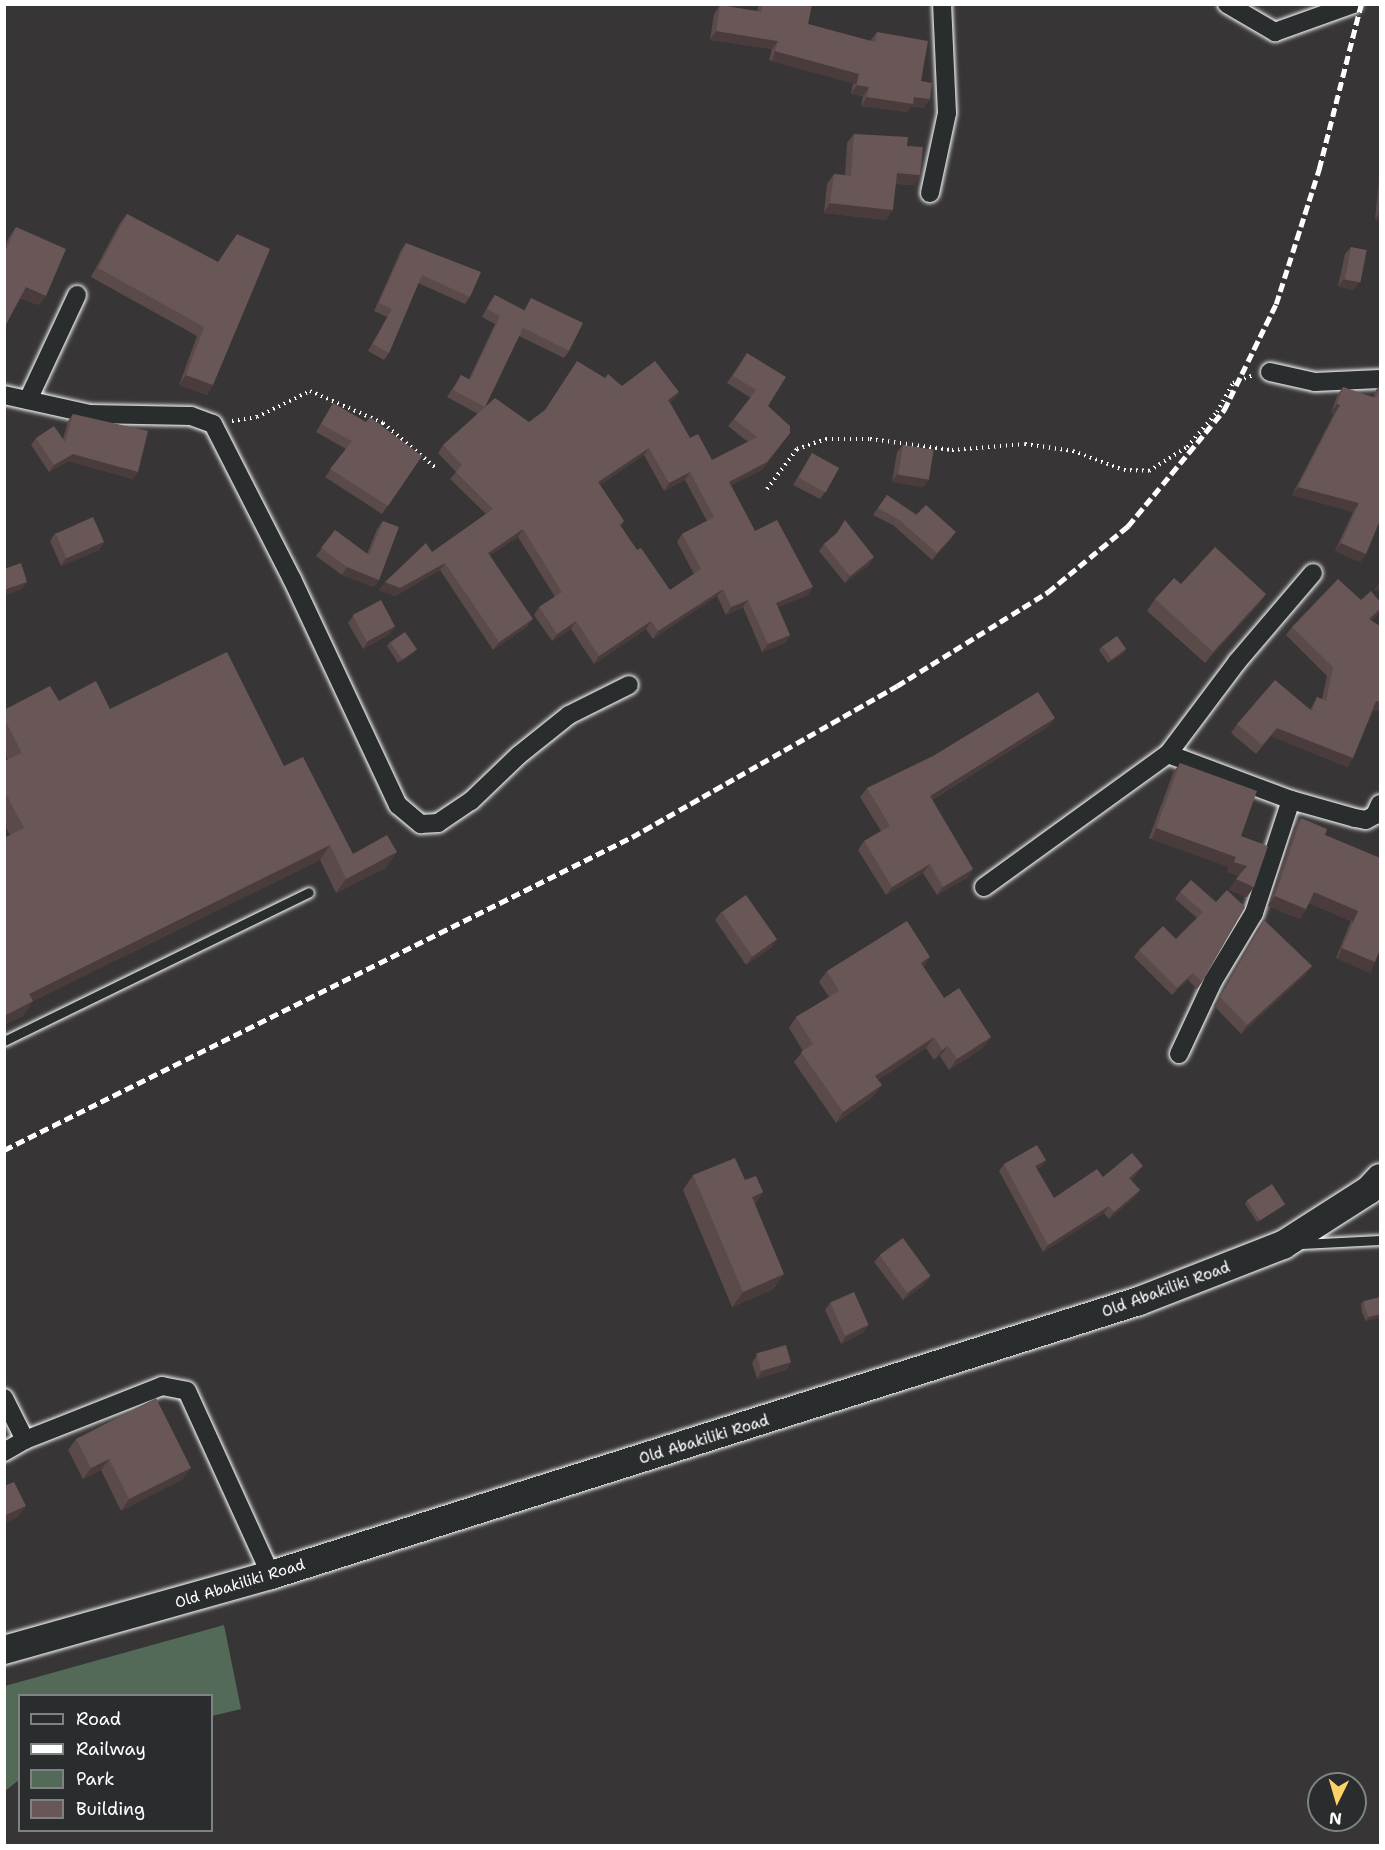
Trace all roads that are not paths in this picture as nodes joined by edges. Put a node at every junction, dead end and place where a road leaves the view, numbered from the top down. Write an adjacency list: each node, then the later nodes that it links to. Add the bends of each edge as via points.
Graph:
1 (942, 4): 4 (street, via 947,113)
2 (1227, 4): 3 (street, via 1275,32)
3 (1353, 4)
4 (930, 193)
5 (77, 295): 9 (street)
6 (1270, 372): 7 (street, via 1316,382)
7 (1380, 379)
8 (4, 396): 9 (street)
9 (28, 400): 11 (street, via 90,414 191,416 213,424 292,579 398,805 421,824 438,823 471,801 519,754 569,715)
10 (1313, 573): 12 (street, via 1237,662)
11 (629, 685)
12 (1168, 754): 13 (street); 15 (street)
13 (1291, 800): 14 (street, via 1366,819 1375,815); 18 (street, via 1254,913 1213,981)
14 (1380, 804)
15 (984, 887)
16 (309, 892): 17 (lane)
17 (4, 1041)
18 (1179, 1054)
19 (1380, 1178): 21 (main road, Old Abakiliki Road, via 1369,1190)
20 (1380, 1240): 21 (lane)
21 (1283, 1245): 25 (main road, Old Abakiliki Road, via 1139,1301 1015,1343)
22 (4, 1398): 23 (street)
23 (25, 1440): 24 (street); 25 (street, via 162,1386 187,1391)
24 (4, 1452)
25 (271, 1575): 26 (main road, Old Abakiliki Road)
26 (4, 1650)

